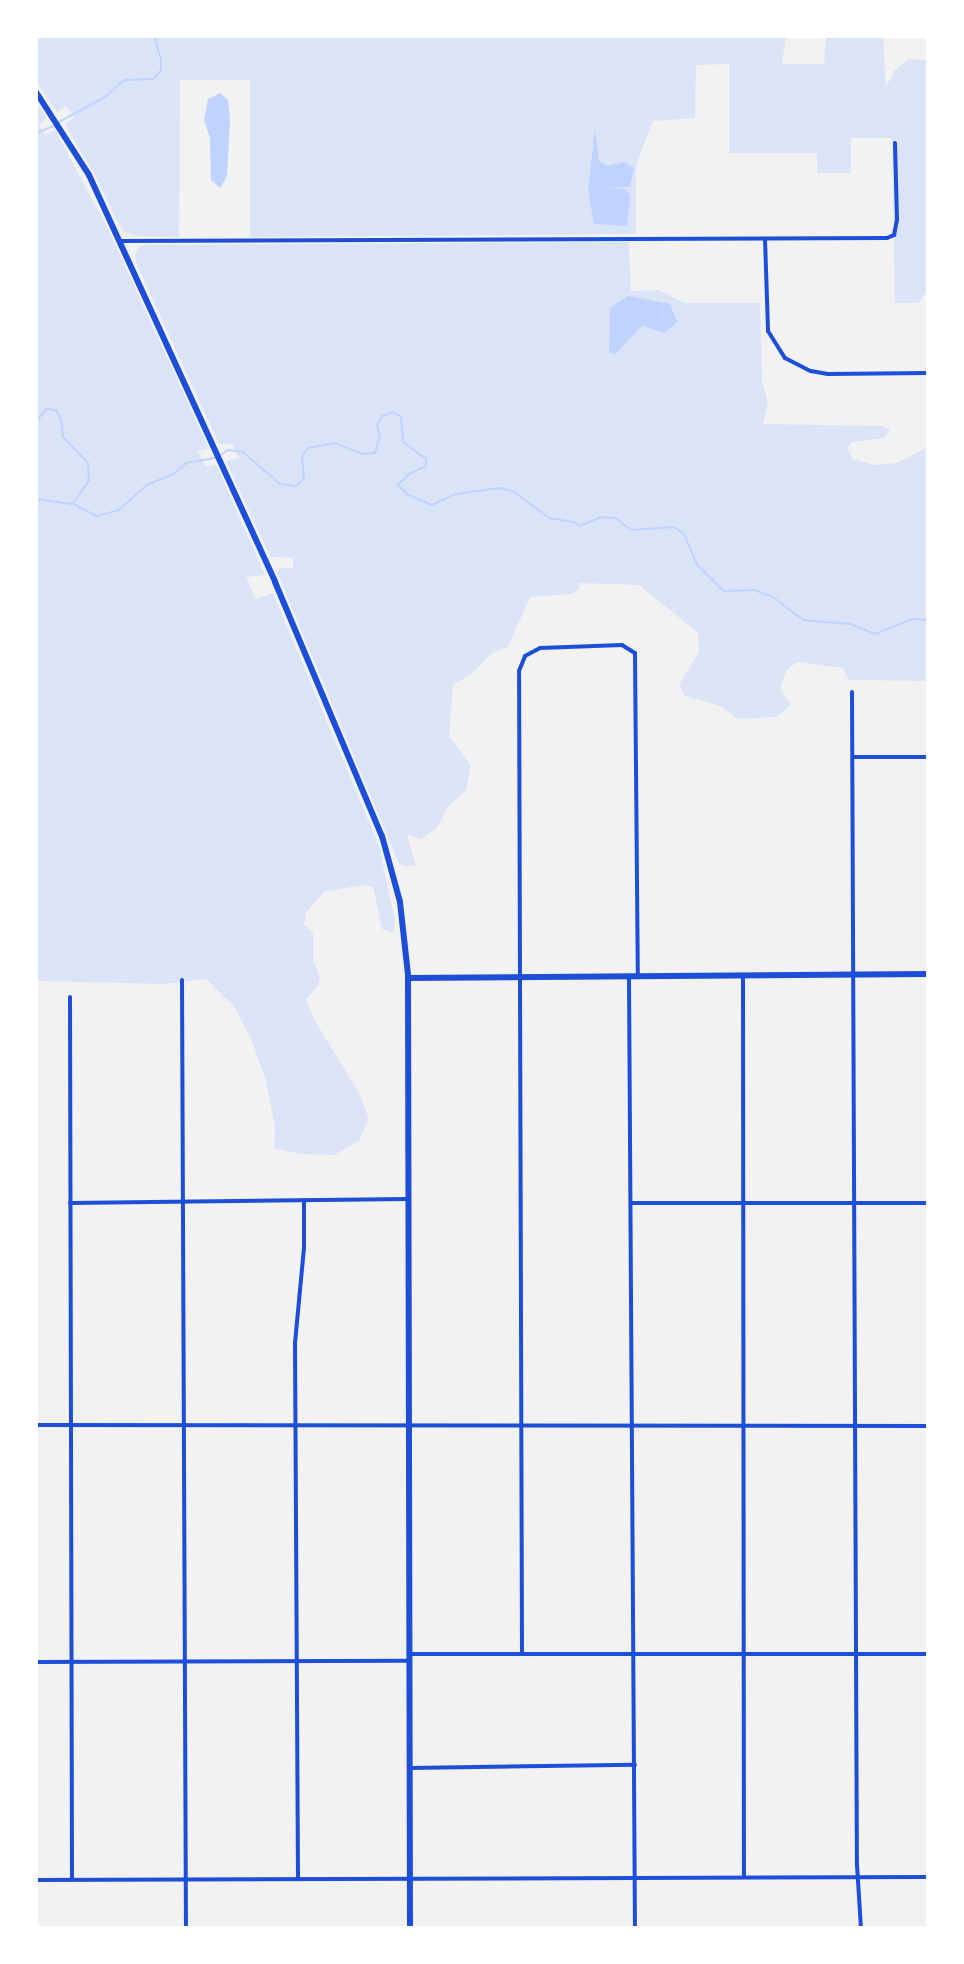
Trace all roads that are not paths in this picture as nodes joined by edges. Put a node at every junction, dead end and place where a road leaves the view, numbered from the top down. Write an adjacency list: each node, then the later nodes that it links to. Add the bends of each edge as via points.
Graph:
1 (36, 92): 4 (main road, via 68,139)
2 (895, 143): 3 (street, via 894,235)
3 (765, 239): 4 (street); 5 (street, via 768,331 785,358 828,374)
4 (120, 241): 13 (main road, via 382,836 400,901)
5 (928, 373)
6 (852, 692): 7 (street)
7 (854, 757): 8 (street); 9 (street)
8 (928, 757)
9 (855, 974): 10 (main road); 11 (main road); 24 (street)
10 (928, 974)
11 (743, 975): 12 (main road); 23 (street)
12 (638, 977): 14 (main road); 15 (street, via 636,658 622,645 540,648 525,656 519,671)
13 (408, 978): 15 (main road); 18 (main road)
14 (629, 978): 15 (main road); 22 (street)
15 (519, 979): 27 (street)
16 (182, 980): 20 (street)
17 (70, 997): 21 (street)
18 (407, 1199): 19 (street); 35 (main road)
19 (304, 1200): 20 (street); 34 (street)
20 (183, 1201): 21 (street); 33 (street)
21 (70, 1203): 32 (street)
22 (631, 1203): 23 (street); 28 (street)
23 (743, 1203): 24 (street); 29 (street)
24 (856, 1203): 25 (street); 30 (street)
25 (928, 1203)
26 (36, 1425): 32 (street)
27 (519, 1426): 28 (street); 35 (street); 36 (street)
28 (632, 1426): 29 (street); 40 (street)
29 (743, 1426): 30 (street); 37 (street)
30 (856, 1426): 31 (street); 38 (street)
31 (928, 1426)
32 (71, 1427): 33 (street); 44 (street)
33 (183, 1427): 34 (street); 45 (street)
34 (295, 1427): 35 (street); 42 (street)
35 (407, 1427): 41 (main road)
36 (522, 1654): 40 (street); 41 (street)
37 (744, 1654): 38 (street); 40 (street); 49 (street)
38 (857, 1654): 39 (street); 48 (street)
39 (928, 1654)
40 (634, 1655): 46 (street)
41 (409, 1657): 42 (street); 47 (main road)
42 (297, 1661): 45 (street); 54 (street)
43 (36, 1662): 44 (street)
44 (71, 1662): 45 (street); 56 (street)
45 (185, 1662): 53 (street)
46 (635, 1765): 47 (street); 52 (street)
47 (409, 1768): 51 (main road)
48 (859, 1876): 49 (street); 50 (street); 60 (street)
49 (744, 1877): 52 (street)
50 (928, 1877)
51 (410, 1878): 52 (street); 54 (street); 58 (main road)
52 (635, 1878): 59 (street)
53 (186, 1879): 54 (street); 56 (street); 57 (street)
54 (298, 1879)
55 (36, 1880): 56 (street)
56 (72, 1880)
57 (186, 1928)
58 (410, 1928)
59 (635, 1928)
60 (861, 1928)

